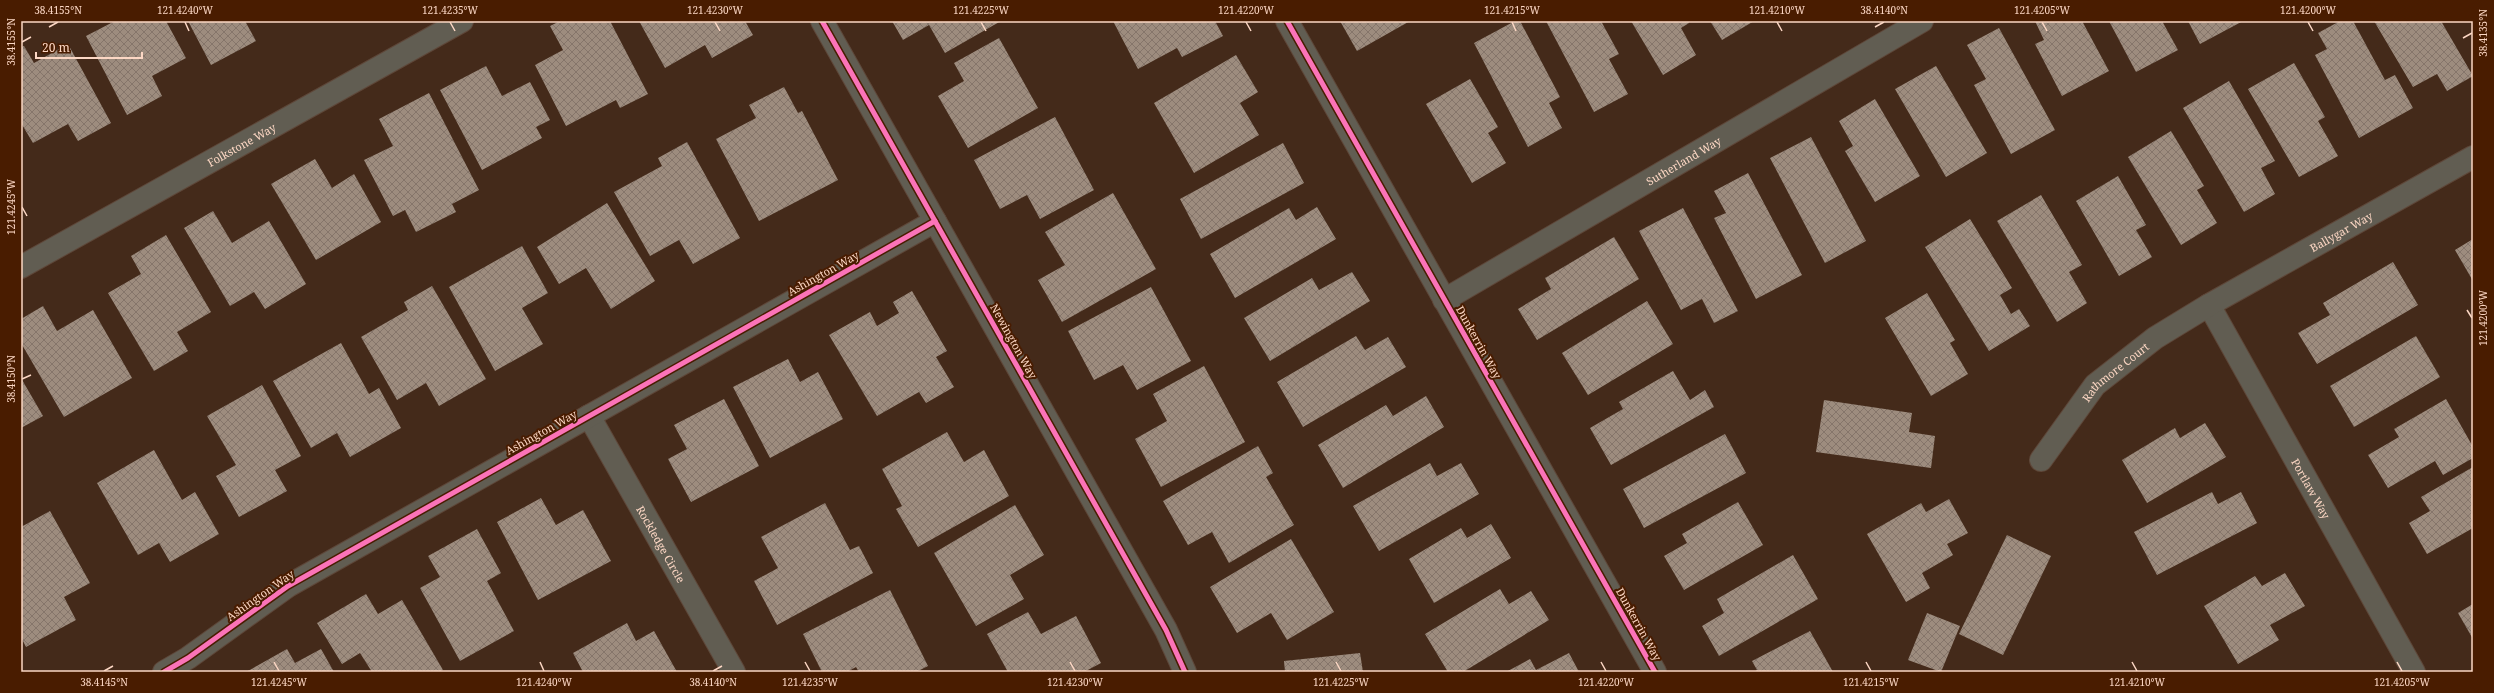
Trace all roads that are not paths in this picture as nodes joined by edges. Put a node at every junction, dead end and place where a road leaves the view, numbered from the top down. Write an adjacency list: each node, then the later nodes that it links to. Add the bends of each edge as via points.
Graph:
1 (462, 21): 7 (street, Folkstone Way)
2 (822, 21): 6 (street, Newington Way)
3 (1287, 21): 8 (street, Dunkerrin Way)
4 (1922, 21): 8 (street, Sutherland Way)
5 (2473, 157): 9 (street, Ballygar Way)
6 (935, 221): 10 (street, Ashington Way); 14 (street, Newington Way, via 1166,630)
7 (21, 267)
8 (1444, 300): 15 (street, Dunkerrin Way)
9 (2209, 305): 11 (street, Rathmore Court, via 2155,338 2095,385); 16 (street, Portlaw Way)
10 (589, 416): 12 (street, Ashington Way, via 288,586 188,658); 13 (street, Rockledge Circle)
11 (2041, 460)
12 (164, 672)
13 (734, 672)
14 (1185, 672)
15 (1655, 672)
16 (2414, 672)

